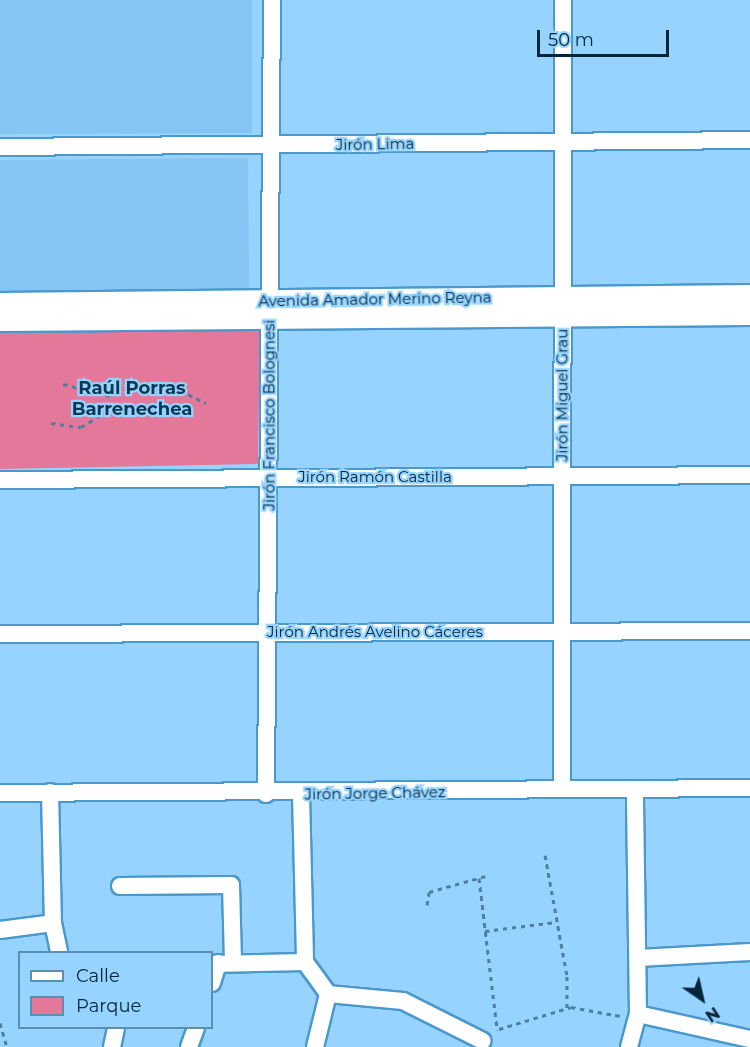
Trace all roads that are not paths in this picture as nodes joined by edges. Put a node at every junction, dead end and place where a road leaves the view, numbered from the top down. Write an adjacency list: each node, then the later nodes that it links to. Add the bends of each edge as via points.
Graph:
1 (272, 0): 5 (street, Jirón Francisco Bolognesi)
2 (563, 0): 4 (street, Jirón Miguel Grau)
3 (750, 140): 4 (street, Jirón Lima)
4 (563, 142): 5 (street, Jirón Lima); 9 (street, Jirón Miguel Grau)
5 (271, 144): 6 (street, Jirón Lima); 10 (street, Jirón Francisco Bolognesi)
6 (0, 147)
7 (750, 295): 9 (street, Avenida Amador Merino Reyna)
8 (0, 303): 10 (street, Avenida Amador Merino Reyna)
9 (563, 307): 10 (street, Avenida Amador Merino Reyna); 11 (street, Avenida Amador Merino Reyna); 14 (street, Jirón Miguel Grau)
10 (270, 309): 12 (street, Avenida Amador Merino Reyna); 15 (street, Jirón Francisco Bolognesi)
11 (750, 314)
12 (0, 320)
13 (750, 475): 14 (street, Jirón Ramón Castilla)
14 (562, 477): 15 (street, Jirón Ramón Castilla); 18 (street, Jirón Miguel Grau)
15 (269, 478): 16 (street, Jirón Ramón Castilla); 19 (street, Jirón Francisco Bolognesi)
16 (0, 480)
17 (750, 631): 18 (street, Jirón Andrés Avelino Cáceres)
18 (562, 632): 19 (street, Jirón Andrés Avelino Cáceres); 22 (street, Jirón Miguel Grau)
19 (268, 633): 20 (street, Jirón Andrés Avelino Cáceres); 26 (street, Jirón Francisco Bolognesi)
20 (0, 634)
21 (750, 788): 23 (street, Jirón Jorge Chávez)
22 (562, 789): 23 (street, Jirón Jorge Chávez); 27 (street, Jirón Jorge Chávez)
23 (635, 789): 33 (street)
24 (50, 792): 25 (street, Jirón Jorge Chávez); 26 (street, Jirón Jorge Chávez); 29 (street)
25 (0, 793)
26 (266, 794): 27 (street, Jirón Jorge Chávez)
27 (301, 795): 34 (street)
28 (120, 886): 35 (street, via 231,885)
29 (53, 923): 30 (street); 31 (street)
30 (0, 930)
31 (59, 951)
32 (750, 952): 33 (street)
33 (638, 958): 38 (street)
34 (305, 962): 35 (street); 37 (street)
35 (221, 963): 36 (street)
36 (213, 981)
37 (328, 993): 42 (street, via 403,1001); 45 (street)
38 (638, 1017): 41 (street); 46 (street)
39 (116, 1029): 43 (street)
40 (196, 1029): 44 (street)
41 (750, 1039)
42 (483, 1041)
43 (112, 1047)
44 (189, 1047)
45 (315, 1047)
46 (629, 1047)

